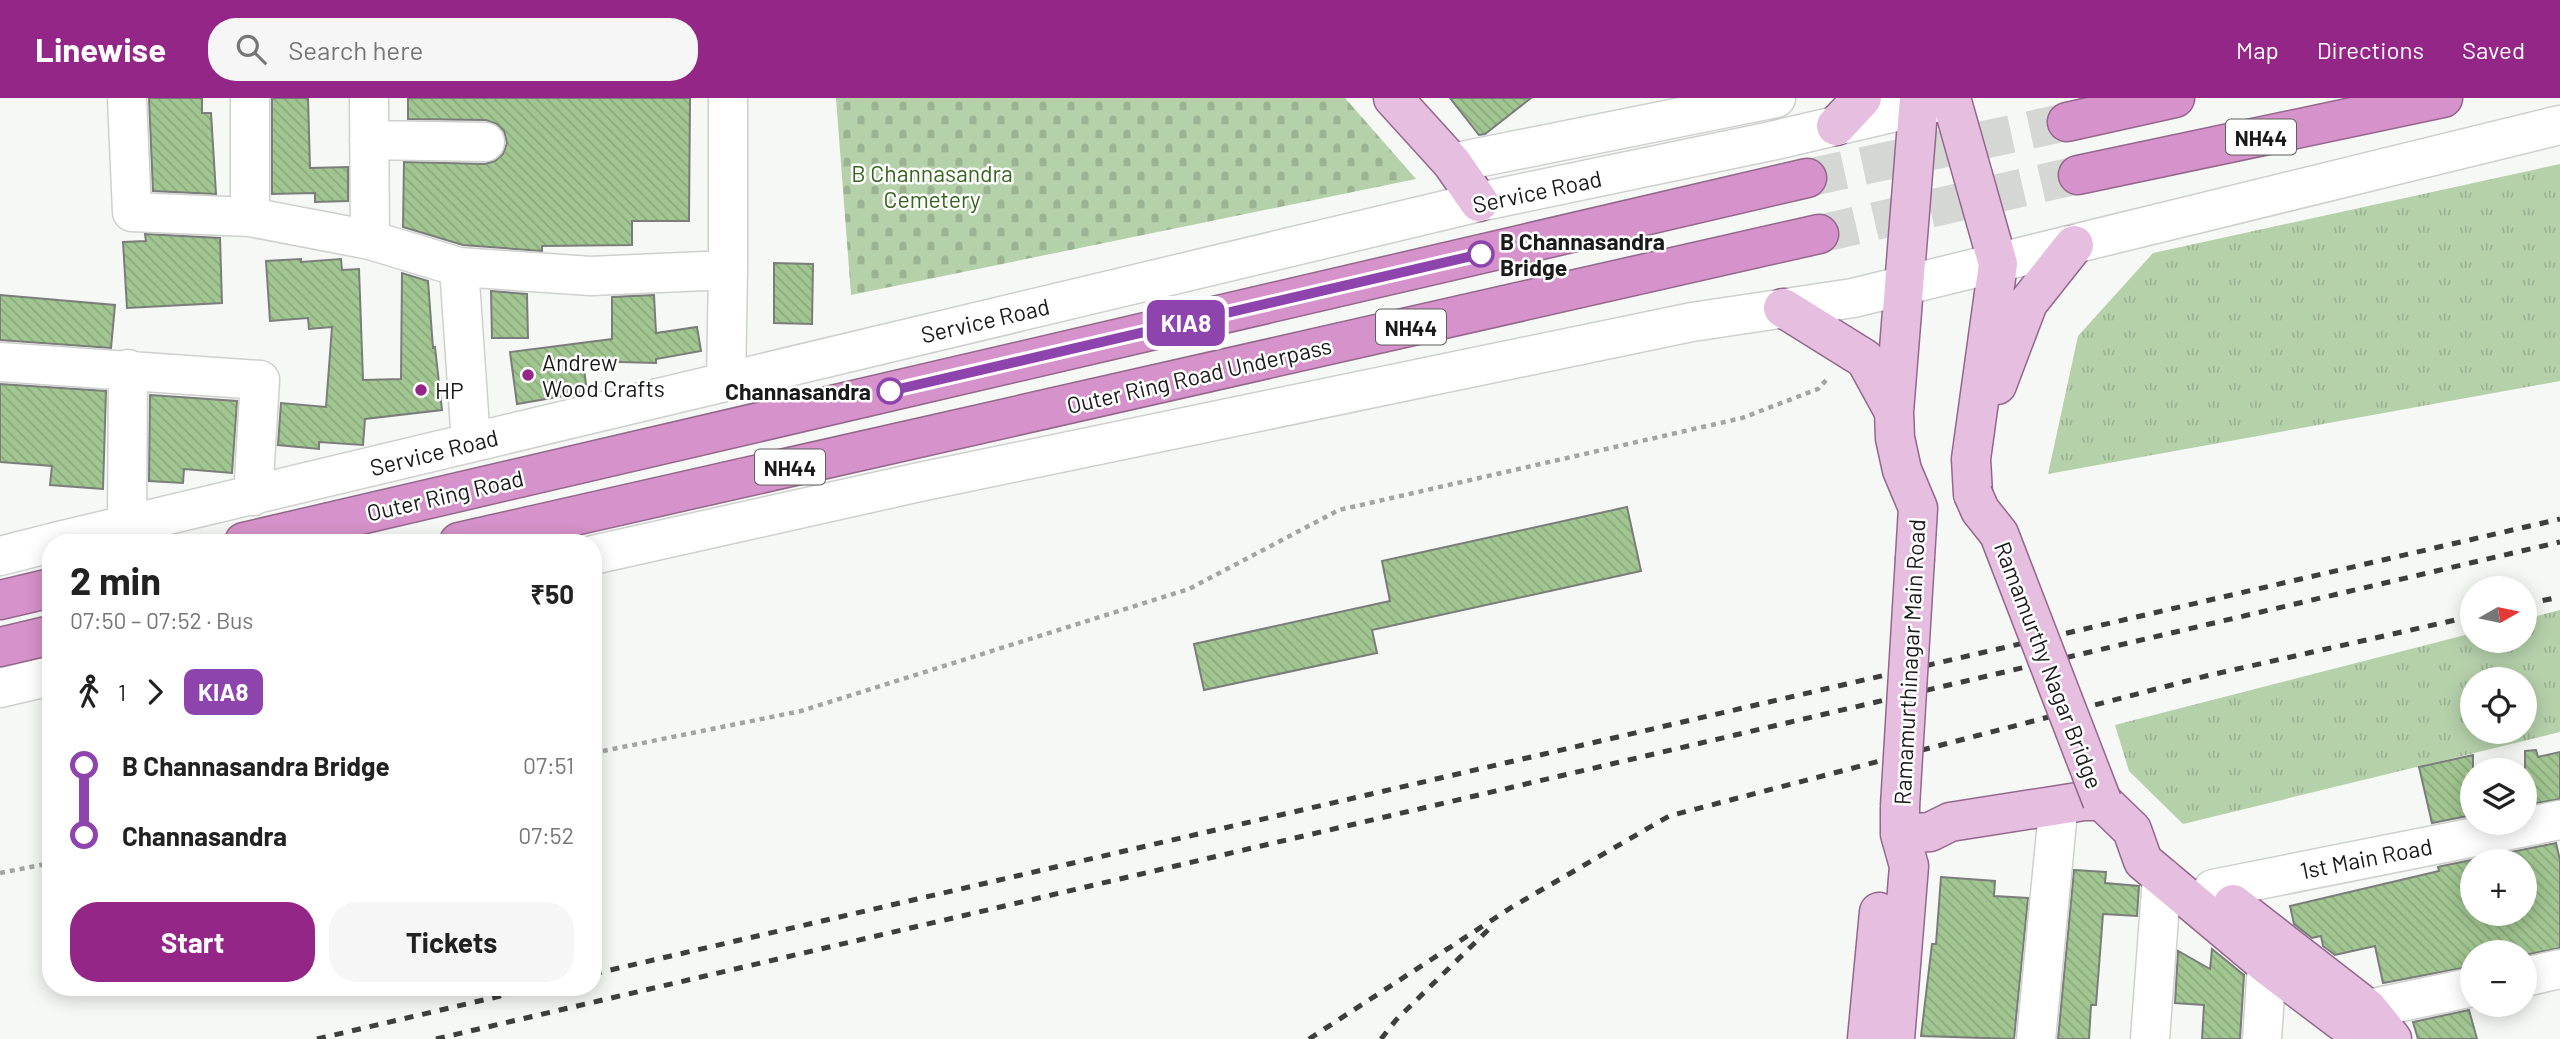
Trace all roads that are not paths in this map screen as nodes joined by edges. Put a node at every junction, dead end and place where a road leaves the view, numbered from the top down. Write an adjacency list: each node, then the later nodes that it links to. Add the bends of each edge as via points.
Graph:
1 (127, 98): 21 (street, via 132,212)
2 (250, 98): 21 (street)
3 (369, 98): 15 (street)
4 (728, 98): 27 (street)
5 (1393, 98): 17 (main road)
6 (1778, 98): 14 (street, via 1795,115); 17 (street)
7 (1863, 98): 12 (main road)
8 (2175, 98): 11 (highway)
9 (2443, 98): 18 (highway, NH44)
10 (1939, 100): 12 (street, Service Road); 25 (main road); 28 (main road, Ramamurthinagar Main Road)
11 (2067, 122)
12 (1836, 125): 14 (street, Service Road)
13 (2560, 125): 24 (street)
14 (1798, 135): 20 (street, Service Road)
15 (369, 140): 16 (street); 23 (street)
16 (485, 142)
17 (1452, 163): 20 (main road)
18 (2078, 175)
19 (1807, 178): 40 (highway, Outer Ring Road / NH44)
20 (1479, 202): 32 (street, Service Road)
21 (250, 217): 23 (street)
22 (1819, 234): 38 (highway, Outer Ring Road Underpass / NH44)
23 (370, 240): 26 (street)
24 (2074, 245): 25 (street); 35 (main road, via 2028,303)
25 (1998, 264): 28 (street); 35 (main road)
26 (459, 267): 27 (street, via 591,276); 34 (street)
27 (728, 270): 32 (street)
28 (1906, 286): 29 (street); 33 (main road, Ramamurthinagar Main Road)
29 (1783, 308): 33 (main road, via 1865,359); 43 (street, via 1679,324)
30 (0, 362): 31 (street)
31 (128, 369): 36 (street, via 260,380); 37 (street)
32 (726, 382): 34 (street, Service Road)
33 (1894, 412): 54 (main road, Ramamurthinagar Main Road, bridge, via 1902,470 1918,508)
34 (471, 443): 36 (street, Service Road)
35 (1972, 476): 51 (main road, Ramamurthy Nagar Bridge, bridge, via 1980,510 1999,534)
36 (253, 496): 37 (street, Service Road)
37 (127, 525): 39 (street, Service Road)
38 (582, 529): 41 (highway, NH44)
39 (90, 534)
40 (278, 534)
41 (535, 534)
42 (42, 546): 44 (street, Service Road)
43 (602, 553)
44 (0, 556)
45 (42, 590): 46 (highway)
46 (0, 600)
47 (42, 637): 48 (highway)
48 (0, 647)
49 (42, 678): 50 (street)
50 (0, 688)
51 (2116, 815): 53 (main road); 54 (main road, via 2084,801); 55 (main road, Ramamurthy Nagar Bridge, via 2143,862); 56 (main road, via 2146,831)
52 (2560, 820): 56 (street, 1st Main Road)
53 (2057, 822): 54 (main road, via 1952,838); 64 (street)
54 (1910, 824): 62 (main road, Ramamurthinagar Main Road, via 1885,860); 63 (main road, Ramamurthinagar Main Road)
55 (2162, 877): 57 (main road, Ramamurthy Nagar Bridge); 65 (street)
56 (2213, 888): 61 (main road)
57 (2267, 965): 61 (main road, Ramamurthy Nagar Bridge); 66 (street)
58 (2560, 970): 59 (street)
59 (2537, 975)
60 (2460, 991): 61 (street)
61 (2366, 1024): 67 (main road)
62 (1867, 1039)
63 (1895, 1039)
64 (2036, 1039)
65 (2150, 1039)
66 (2262, 1039)
67 (2392, 1039)

